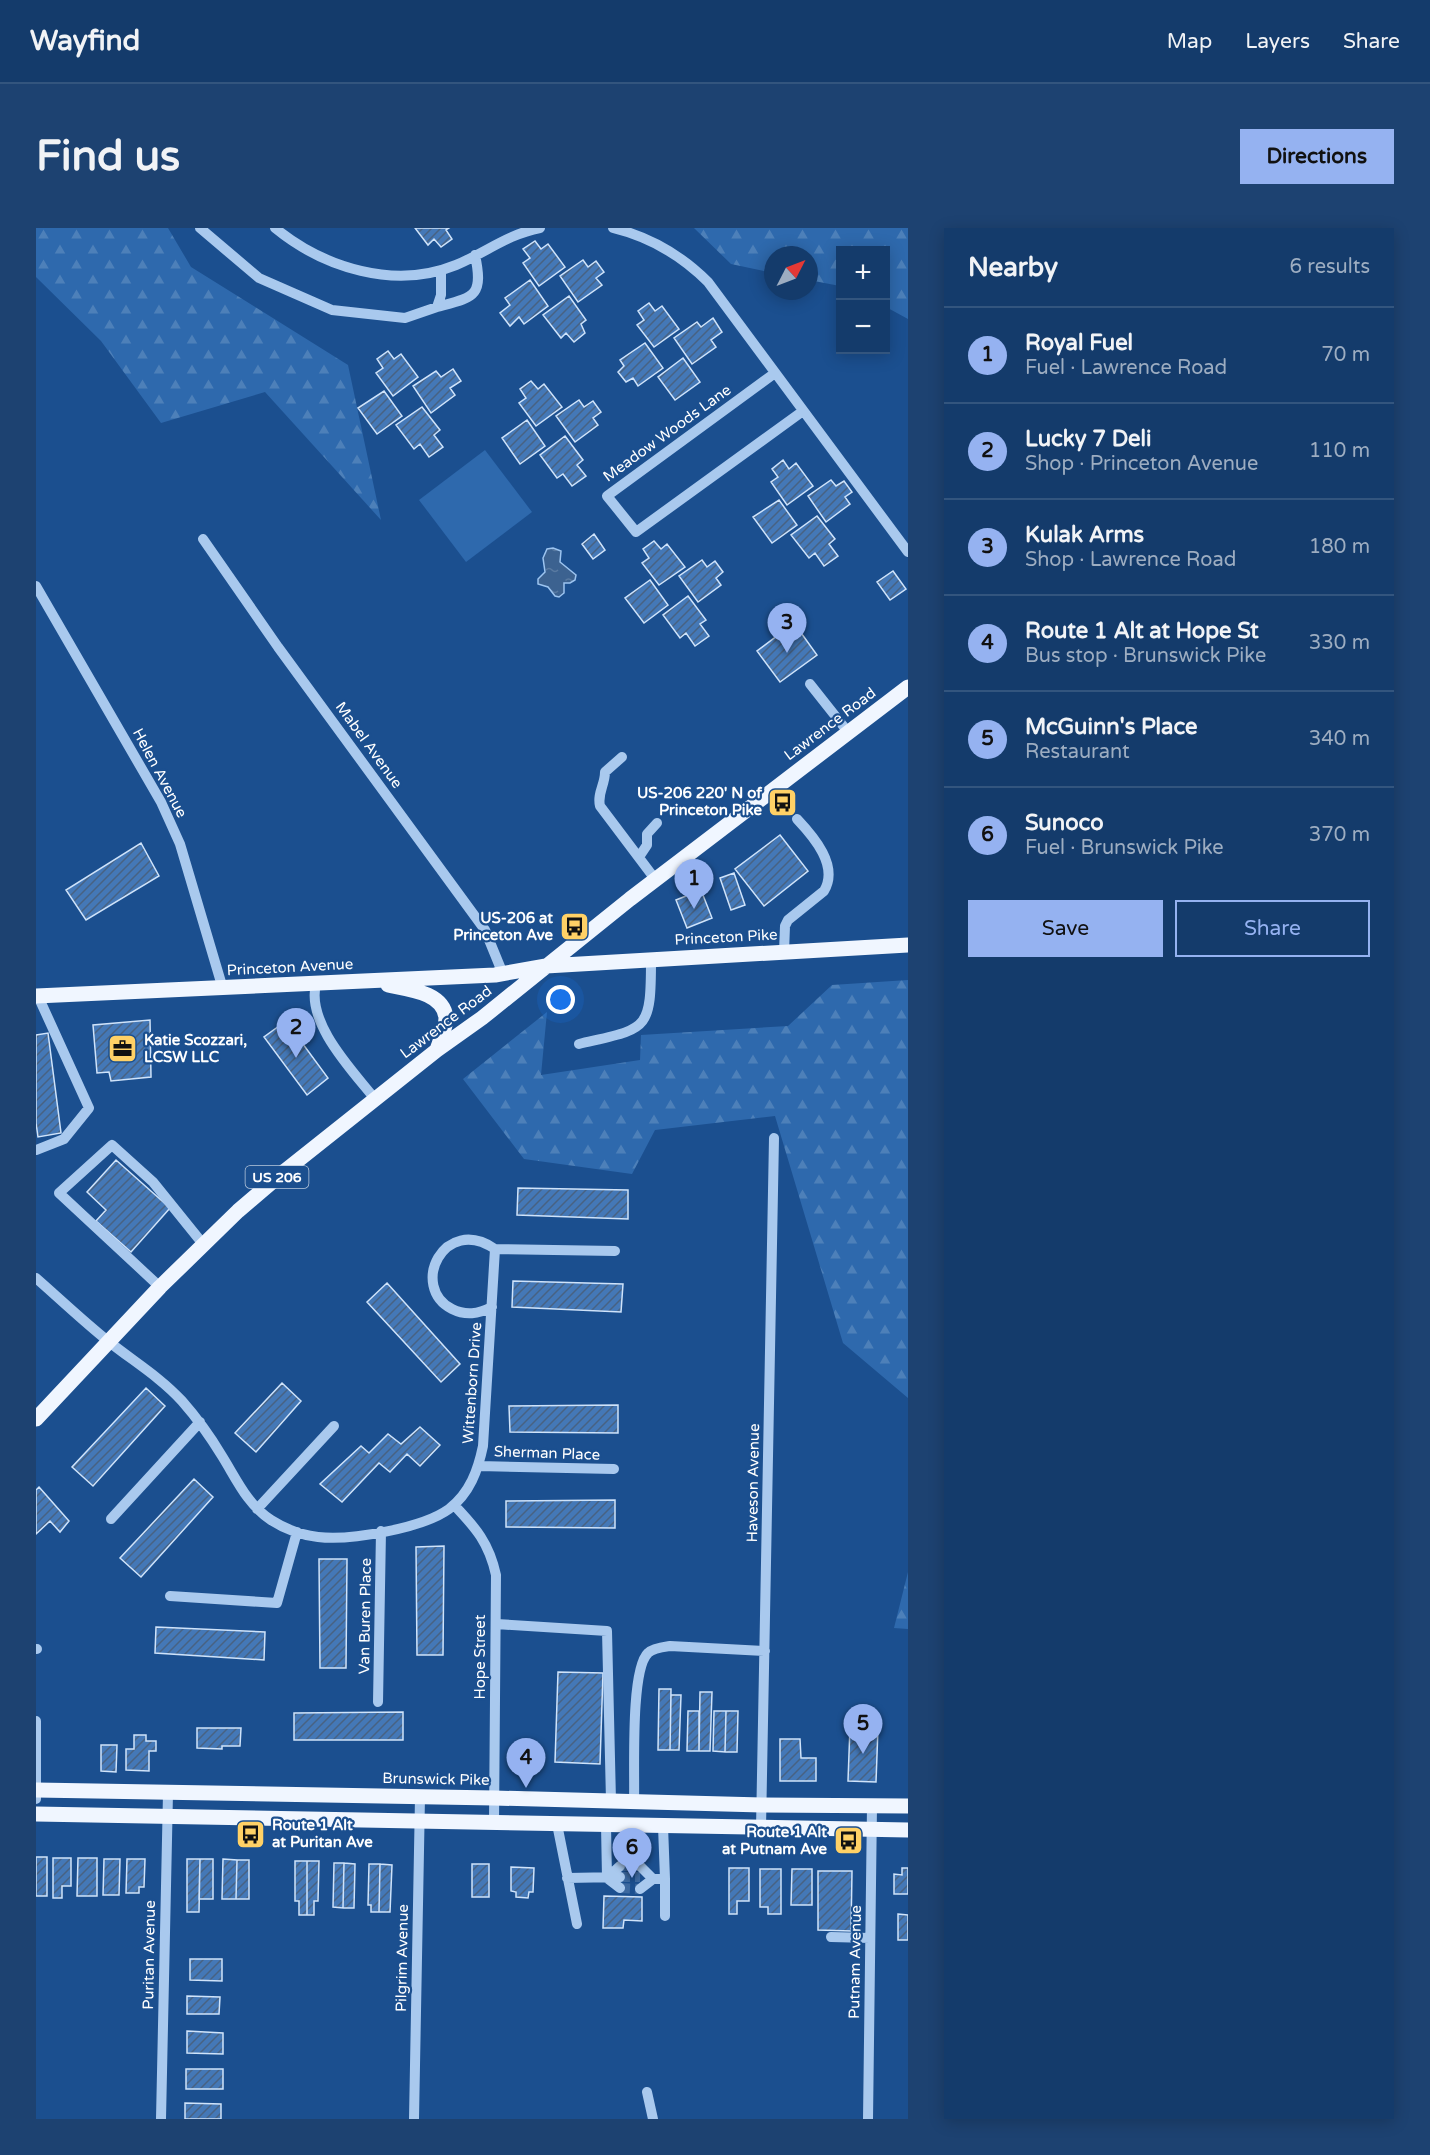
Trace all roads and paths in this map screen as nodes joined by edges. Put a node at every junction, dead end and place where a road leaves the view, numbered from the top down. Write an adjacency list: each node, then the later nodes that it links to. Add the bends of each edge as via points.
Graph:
1 (200, 228): 7 (street, via 260,278 332,310 405,318)
2 (275, 228): 6 (street, via 307,250 364,272 411,276)
3 (540, 228): 5 (street, via 502,240)
4 (613, 228): 8 (street, via 655,242 700,275)
5 (475, 255): 6 (street); 7 (street, via 478,288 468,298)
6 (441, 270): 7 (street)
7 (437, 307)
8 (775, 373): 9 (street); 9 (street, Meadow Woods Lane, via 607,496 636,532)
9 (803, 411): 11 (street)
10 (203, 539): 25 (street, Mabel Avenue, via 485,930)
11 (908, 552)
12 (36, 586): 28 (street, Helen Avenue, via 161,802 180,844)
13 (810, 684): 15 (street)
14 (908, 687): 15 (main road, Lawrence Road / US 206)
15 (848, 732): 20 (main road, Lawrence Road / US 206)
16 (622, 757): 19 (street, via 606,771 605,785 599,793 600,806)
17 (797, 819): 22 (street, via 810,833 829,867 824,891 788,920)
18 (657, 823): 19 (street, via 647,834 647,845)
19 (639, 857): 20 (street)
20 (656, 879): 24 (main road, Lawrence Road / US 206)
21 (908, 945): 22 (main road, Princeton Pike)
22 (784, 952): 23 (main road, Princeton Pike)
23 (651, 960): 24 (main road, Princeton Pike); 30 (street, via 649,1012 639,1026 630,1032)
24 (546, 966): 25 (main road, Princeton Avenue / US 206); 31 (main road, Lawrence Road / US 206)
25 (503, 974): 26 (main road, Princeton Avenue / US 206)
26 (367, 981): 27 (main road, Princeton Avenue / US 206); 31 (main road, via 436,1000 446,1021)
27 (315, 984): 28 (main road, Princeton Avenue / US 206); 32 (street, via 315,1005 338,1054)
28 (223, 989): 29 (main road, Princeton Avenue / US 206)
29 (37, 996): 34 (street, via 89,1108 64,1139)
30 (579, 1044)
31 (437, 1050): 32 (main road, Lawrence Road / US 206)
32 (375, 1099): 35 (main road, Lawrence Road / US 206, via 286,1170)
33 (774, 1138): 54 (street, Haveson Avenue)
34 (36, 1150)
35 (203, 1244): 39 (main road, Lawrence Road / US 206); 39 (street, via 153,1182 112,1145 59,1193)
36 (495, 1249): 37 (street); 40 (street, Wittenborn Drive); 40 (street, via 474,1239 461,1240 440,1254 432,1277 439,1298 453,1310 471,1314)
37 (615, 1251)
38 (36, 1278): 41 (street, Wittenborn Drive)
39 (160, 1287): 41 (main road, Lawrence Road / US 206)
40 (492, 1307): 45 (street, Wittenborn Drive)
41 (108, 1341): 42 (main road, Lawrence Road / US 206); 43 (street, Wittenborn Drive, via 155,1375)
42 (38, 1411)
43 (200, 1422): 48 (street, Wittenborn Drive); 49 (street)
44 (334, 1426): 48 (street)
45 (479, 1466): 46 (street, Sherman Place); 47 (street, Wittenborn Drive)
46 (614, 1469)
47 (454, 1504): 50 (street, Wittenborn Drive, via 417,1525); 53 (street, Hope Street, via 484,1540 492,1557)
48 (257, 1509): 51 (street, Wittenborn Drive)
49 (111, 1519)
50 (381, 1531): 51 (street, Wittenborn Drive, via 337,1538); 55 (street, Van Buren Place)
51 (297, 1532): 52 (street, via 277,1603)
52 (170, 1596)
53 (496, 1624): 60 (street, Hope Street); 62 (street, via 607,1631)
54 (765, 1651): 63 (street, via 670,1646 648,1652 637,1686); 64 (street, Haveson Avenue)
55 (378, 1702)
56 (36, 1721): 57 (street)
57 (36, 1790): 58 (main road, Brunswick Pike); 61 (street)
58 (168, 1792): 59 (main road, Brunswick Pike); 68 (street, Puritan Avenue)
59 (420, 1797): 60 (main road, Brunswick Pike); 69 (street, Pilgrim Avenue)
60 (494, 1798): 62 (main road, Brunswick Pike); 70 (street, Hope Street)
61 (36, 1799)
62 (611, 1802): 63 (main road, Brunswick Pike)
63 (634, 1802): 64 (main road, Brunswick Pike)
64 (762, 1805): 65 (main road, Brunswick Pike); 74 (street, Haveson Avenue)
65 (872, 1806): 66 (main road, Brunswick Pike); 75 (street, Putnam Avenue)
66 (908, 1806)
67 (36, 1814): 68 (main road)
68 (166, 1815): 69 (main road); 86 (street, Puritan Avenue)
69 (418, 1821): 70 (main road); 87 (street, Pilgrim Avenue)
70 (494, 1822): 71 (main road)
71 (557, 1824): 72 (main road); 77 (street)
72 (606, 1825): 73 (main road); 78 (street)
73 (663, 1826): 74 (main road); 80 (street)
74 (761, 1828): 75 (main road)
75 (871, 1830): 76 (main road); 84 (street, Putnam Avenue)
76 (908, 1830)
77 (567, 1878): 78 (street); 82 (street)
78 (607, 1878): 78 (street, via 620,1877)
79 (653, 1879): 79 (street, via 640,1877); 80 (street)
80 (665, 1879): 81 (street)
81 (665, 1916)
82 (577, 1924)
83 (831, 1938): 84 (street)
84 (870, 1938): 89 (street, Putnam Avenue)
85 (647, 2092): 88 (street)
86 (161, 2119)
87 (414, 2119)
88 (653, 2119)
89 (868, 2119)

